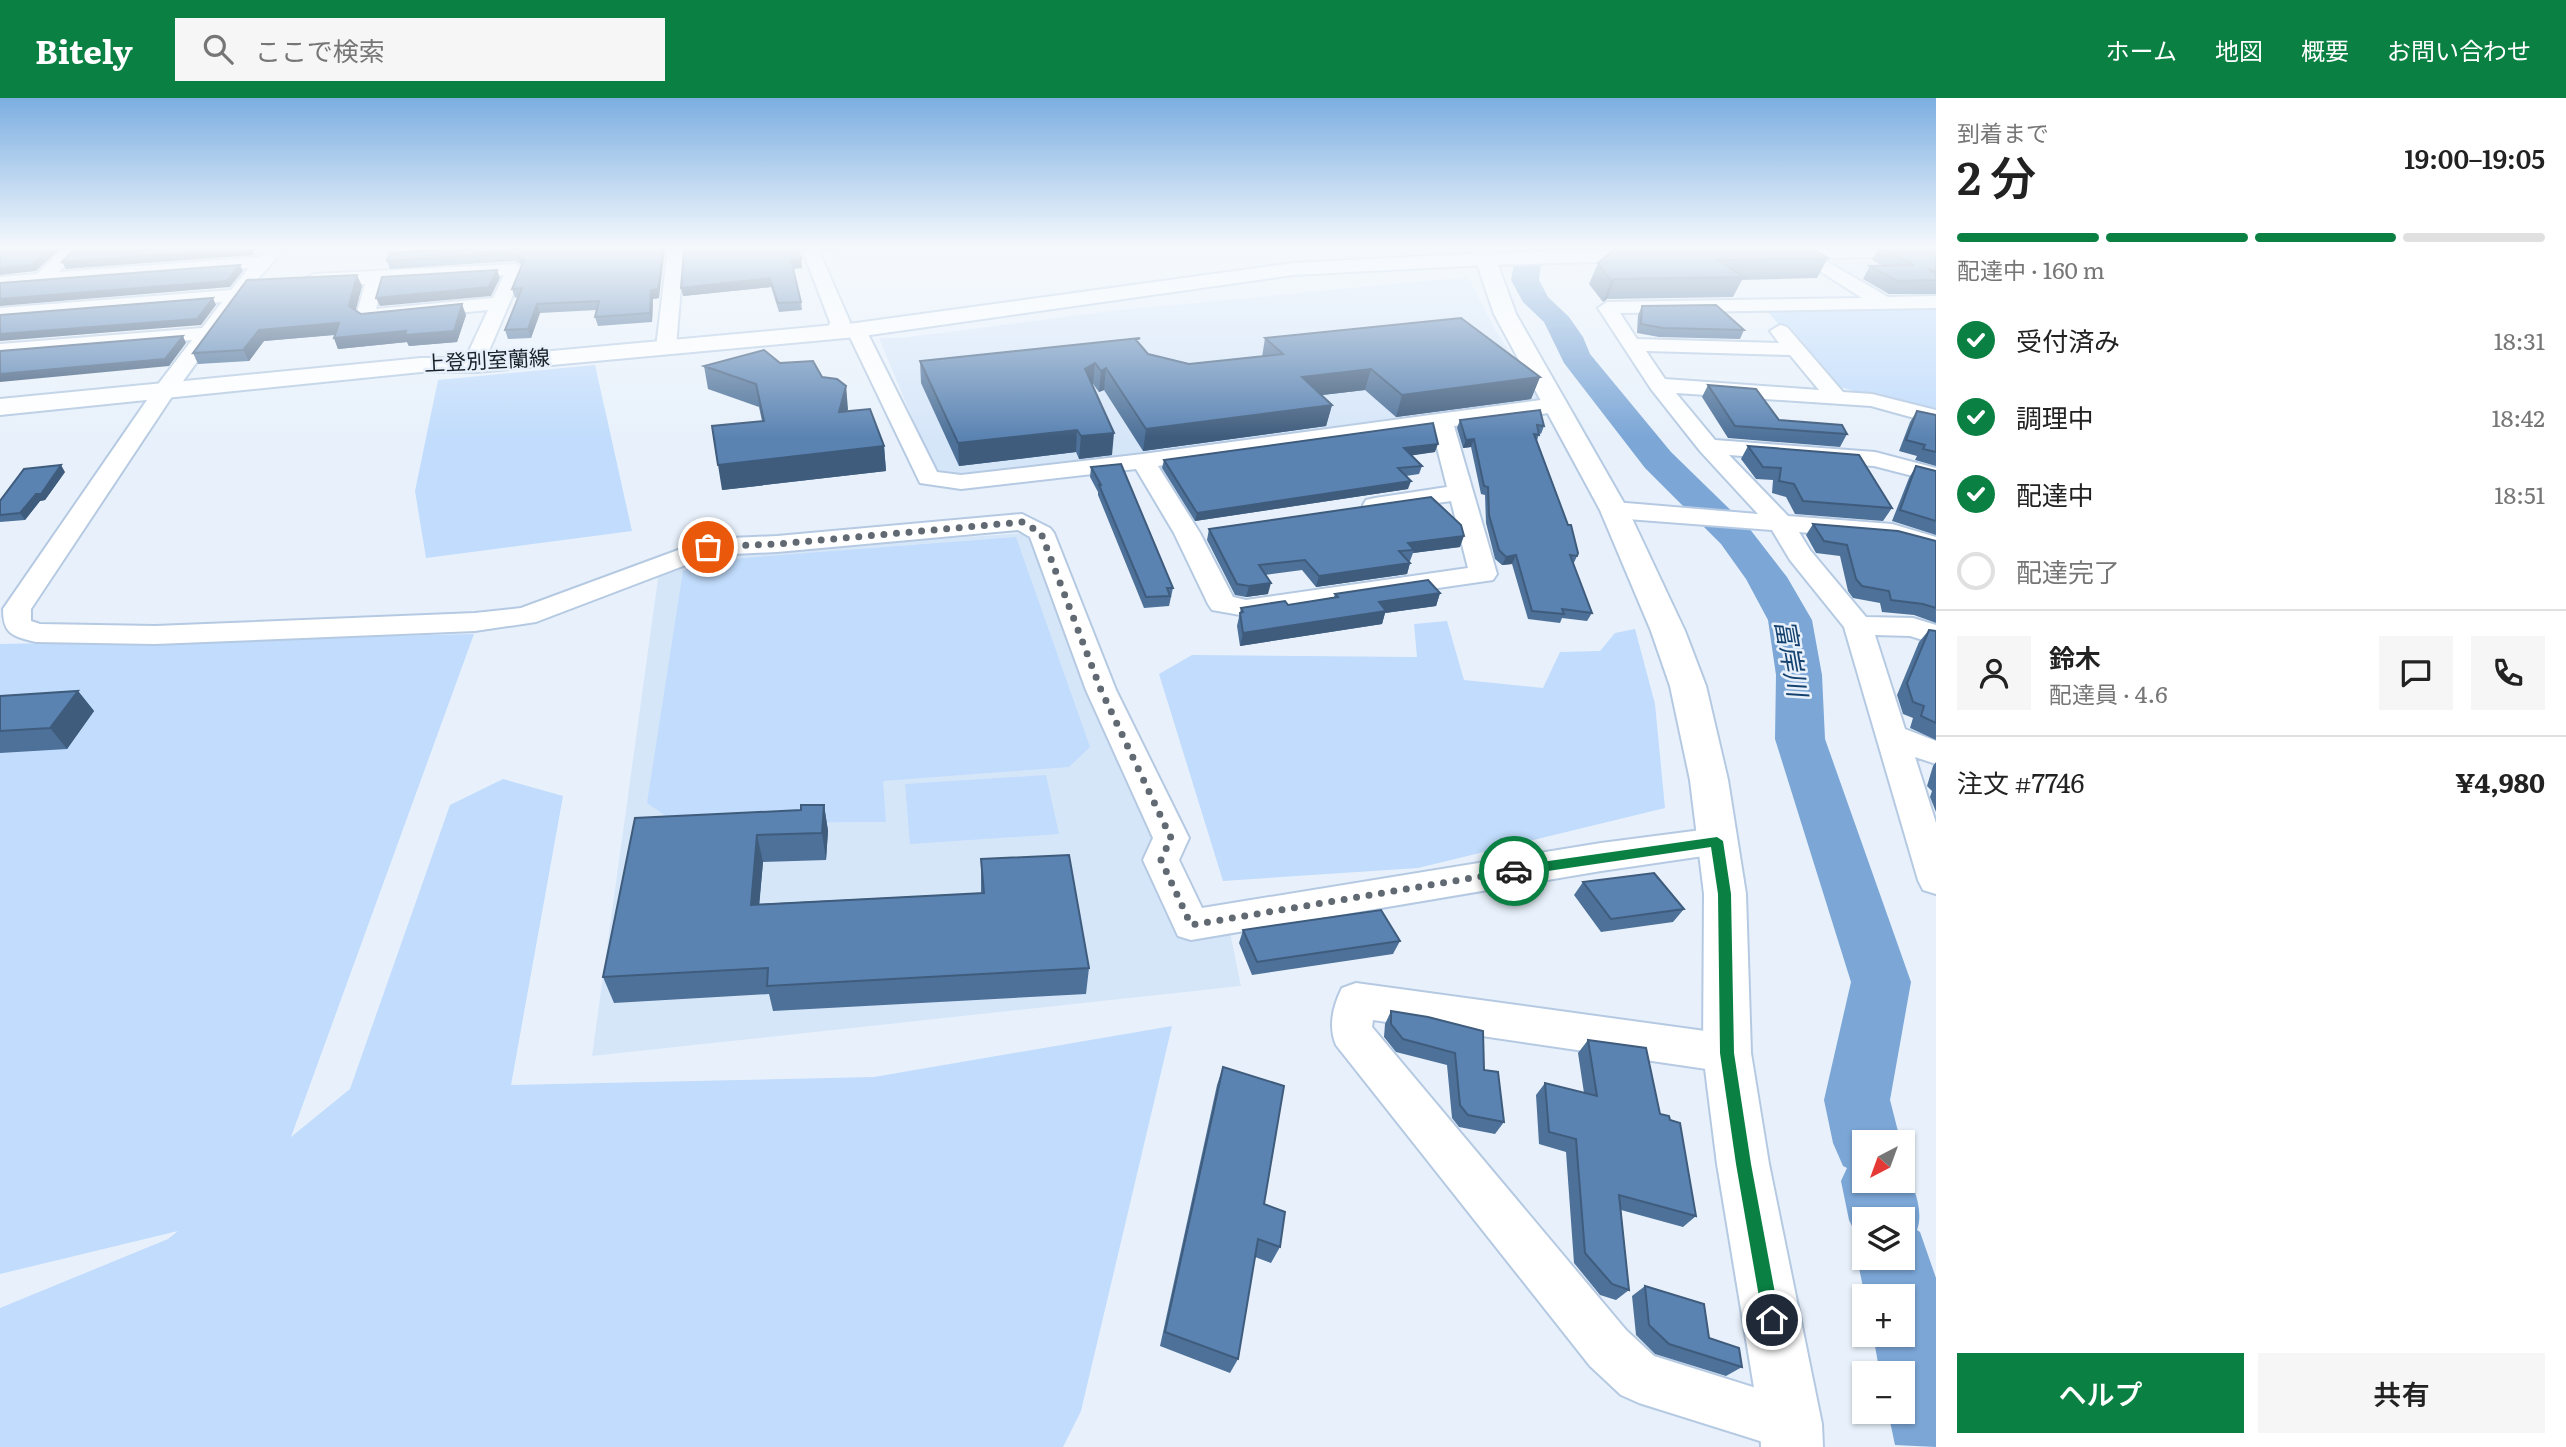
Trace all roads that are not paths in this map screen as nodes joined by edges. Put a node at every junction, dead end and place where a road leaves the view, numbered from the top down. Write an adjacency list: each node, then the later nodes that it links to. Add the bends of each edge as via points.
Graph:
1 (18, 312): 12 (street)
2 (224, 312): 14 (street)
3 (366, 312): 4 (street, via 365,316)
4 (407, 312)
5 (495, 312): 19 (street)
6 (670, 312): 16 (street)
7 (836, 312): 13 (street)
8 (983, 312): 13 (main road, 上登別室蘭線)
9 (1504, 312): 23 (main road)
10 (1610, 312): 15 (street)
11 (1762, 312): 17 (street)
12 (0, 314)
13 (846, 331): 16 (main road, 上登別室蘭線); 28 (street, via 928,478 961,482)
14 (208, 333): 18 (street); 21 (street)
15 (1632, 345): 17 (street); 20 (street)
16 (666, 348): 19 (main road, 上登別室蘭線)
17 (1795, 349): 22 (street)
18 (0, 350)
19 (476, 365): 21 (main road, 上登別室蘭線, via 421,365)
20 (1658, 384): 22 (street); 27 (street)
21 (164, 392): 24 (main road, 上登別室蘭線); 41 (street, via 18,609 17,625 36,633 155,635 475,622 526,616 708,547 1022,522 1041,533 1101,690 1171,838 1161,860 1191,925)
22 (1837, 398): 25 (street, via 1872,400)
23 (1556, 405): 26 (street); 32 (main road)
24 (0, 407)
25 (1936, 417)
26 (1441, 421): 28 (street); 30 (street)
27 (1708, 446): 29 (street, via 1875,459); 33 (street)
28 (1143, 461): 35 (street)
29 (1936, 475)
30 (1459, 492): 31 (street); 35 (street, via 1483,574 1246,608 1222,604)
31 (1350, 509)
32 (1614, 510): 33 (street); 41 (main road, via 1688,686)
33 (1780, 523): 36 (street, via 1892,532); 37 (street, via 1799,554)
34 (1214, 529): 35 (street)
35 (1186, 533)
36 (1936, 545)
37 (1858, 626): 38 (street, via 1913,627); 39 (street)
38 (1936, 635)
39 (1893, 736): 40 (street); 42 (street)
40 (1936, 753)
41 (1717, 841): 43 (main road, via 1725,894)
42 (1936, 880)
43 (1727, 1053): 44 (main road); 44 (street, via 1356,1000 1351,1032 1608,1348 1639,1377)
44 (1792, 1435)

